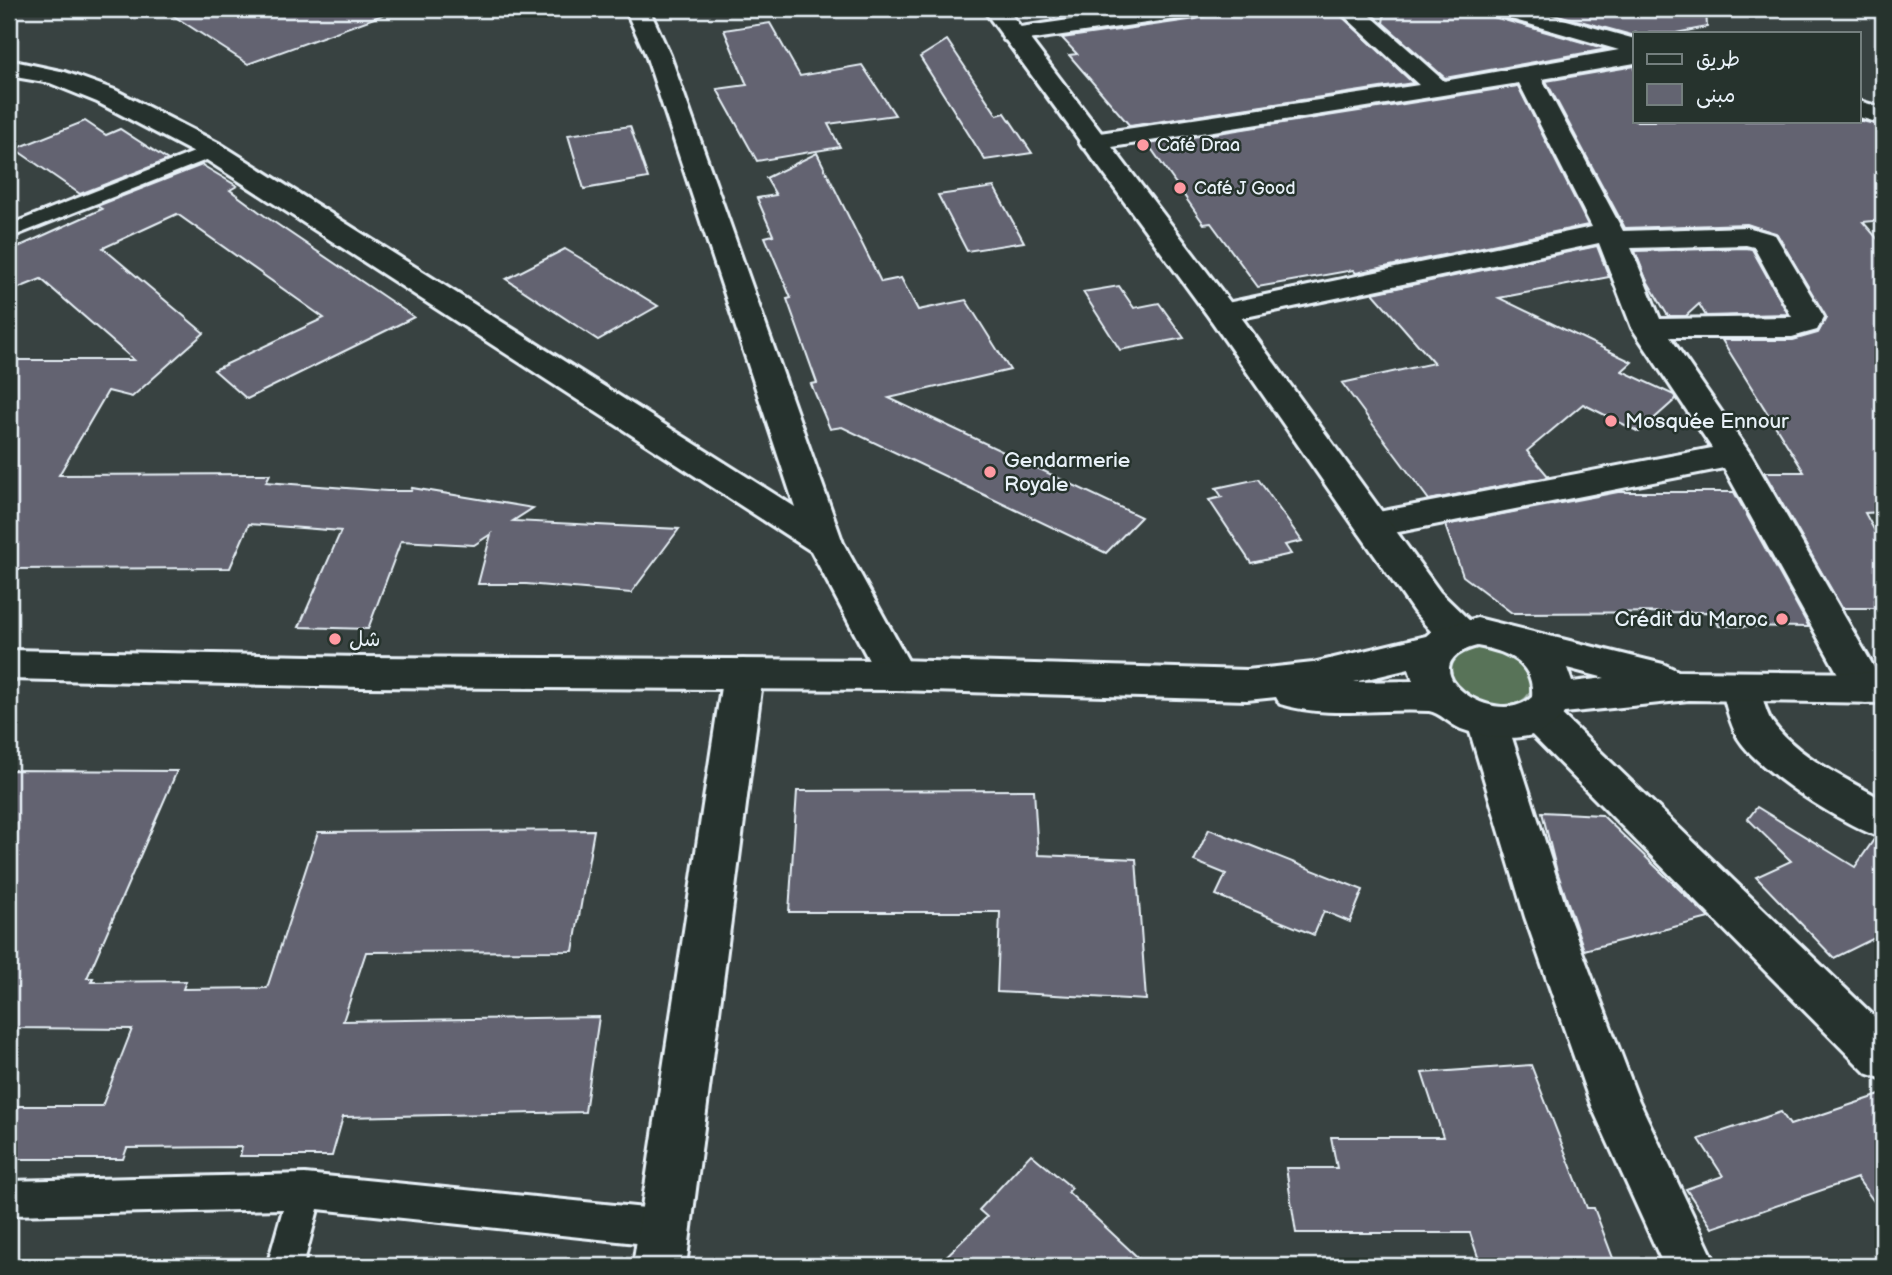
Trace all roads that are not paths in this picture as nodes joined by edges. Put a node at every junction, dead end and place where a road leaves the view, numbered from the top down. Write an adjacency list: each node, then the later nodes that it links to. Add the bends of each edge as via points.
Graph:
1 (637, 9): 22 (street, via 658,55)
2 (995, 9): 6 (street)
3 (1349, 9): 11 (street)
4 (1502, 9): 7 (street)
5 (1183, 10): 6 (street)
6 (1013, 35): 14 (street)
7 (1633, 46)
8 (1633, 55): 10 (street)
9 (9, 68): 15 (street, via 56,77 106,96)
10 (1527, 75): 11 (street); 17 (street)
11 (1439, 90): 14 (street)
12 (1860, 109): 13 (street)
13 (1883, 116)
14 (1093, 142): 18 (street)
15 (212, 151): 16 (lane); 22 (street)
16 (9, 232)
17 (1611, 236): 18 (street); 19 (street); 19 (street, via 1747,236 1765,241 1808,317 1806,323 1792,328)
18 (1222, 313): 21 (street)
19 (1648, 328): 20 (street)
20 (1734, 455): 21 (street); 31 (street)
21 (1373, 525): 23 (street, via 1427,602)
22 (825, 543): 27 (street)
23 (1447, 641): 24 (street, via 1495,634); 28 (street, via 1313,678); 32 (street, via 1427,662)
24 (1514, 641): 29 (street); 33 (street, via 1546,667 1553,683)
25 (9, 665): 26 (street)
26 (743, 674): 27 (street); 39 (street)
27 (896, 675): 28 (street)
28 (1247, 685): 32 (street, via 1325,698)
29 (1689, 685): 30 (street); 33 (street)
30 (1741, 687): 31 (street); 35 (street, via 1753,727 1769,745)
31 (1875, 688)
32 (1440, 696): 34 (street, via 1453,708)
33 (1545, 707): 34 (street, via 1515,724); 36 (street)
34 (1487, 722): 41 (street, via 1547,917 1616,1105)
35 (1883, 821)
36 (1883, 1057)
37 (305, 1191): 38 (lane); 39 (lane); 40 (lane)
38 (9, 1198)
39 (662, 1247)
40 (285, 1266)
41 (1690, 1266)

